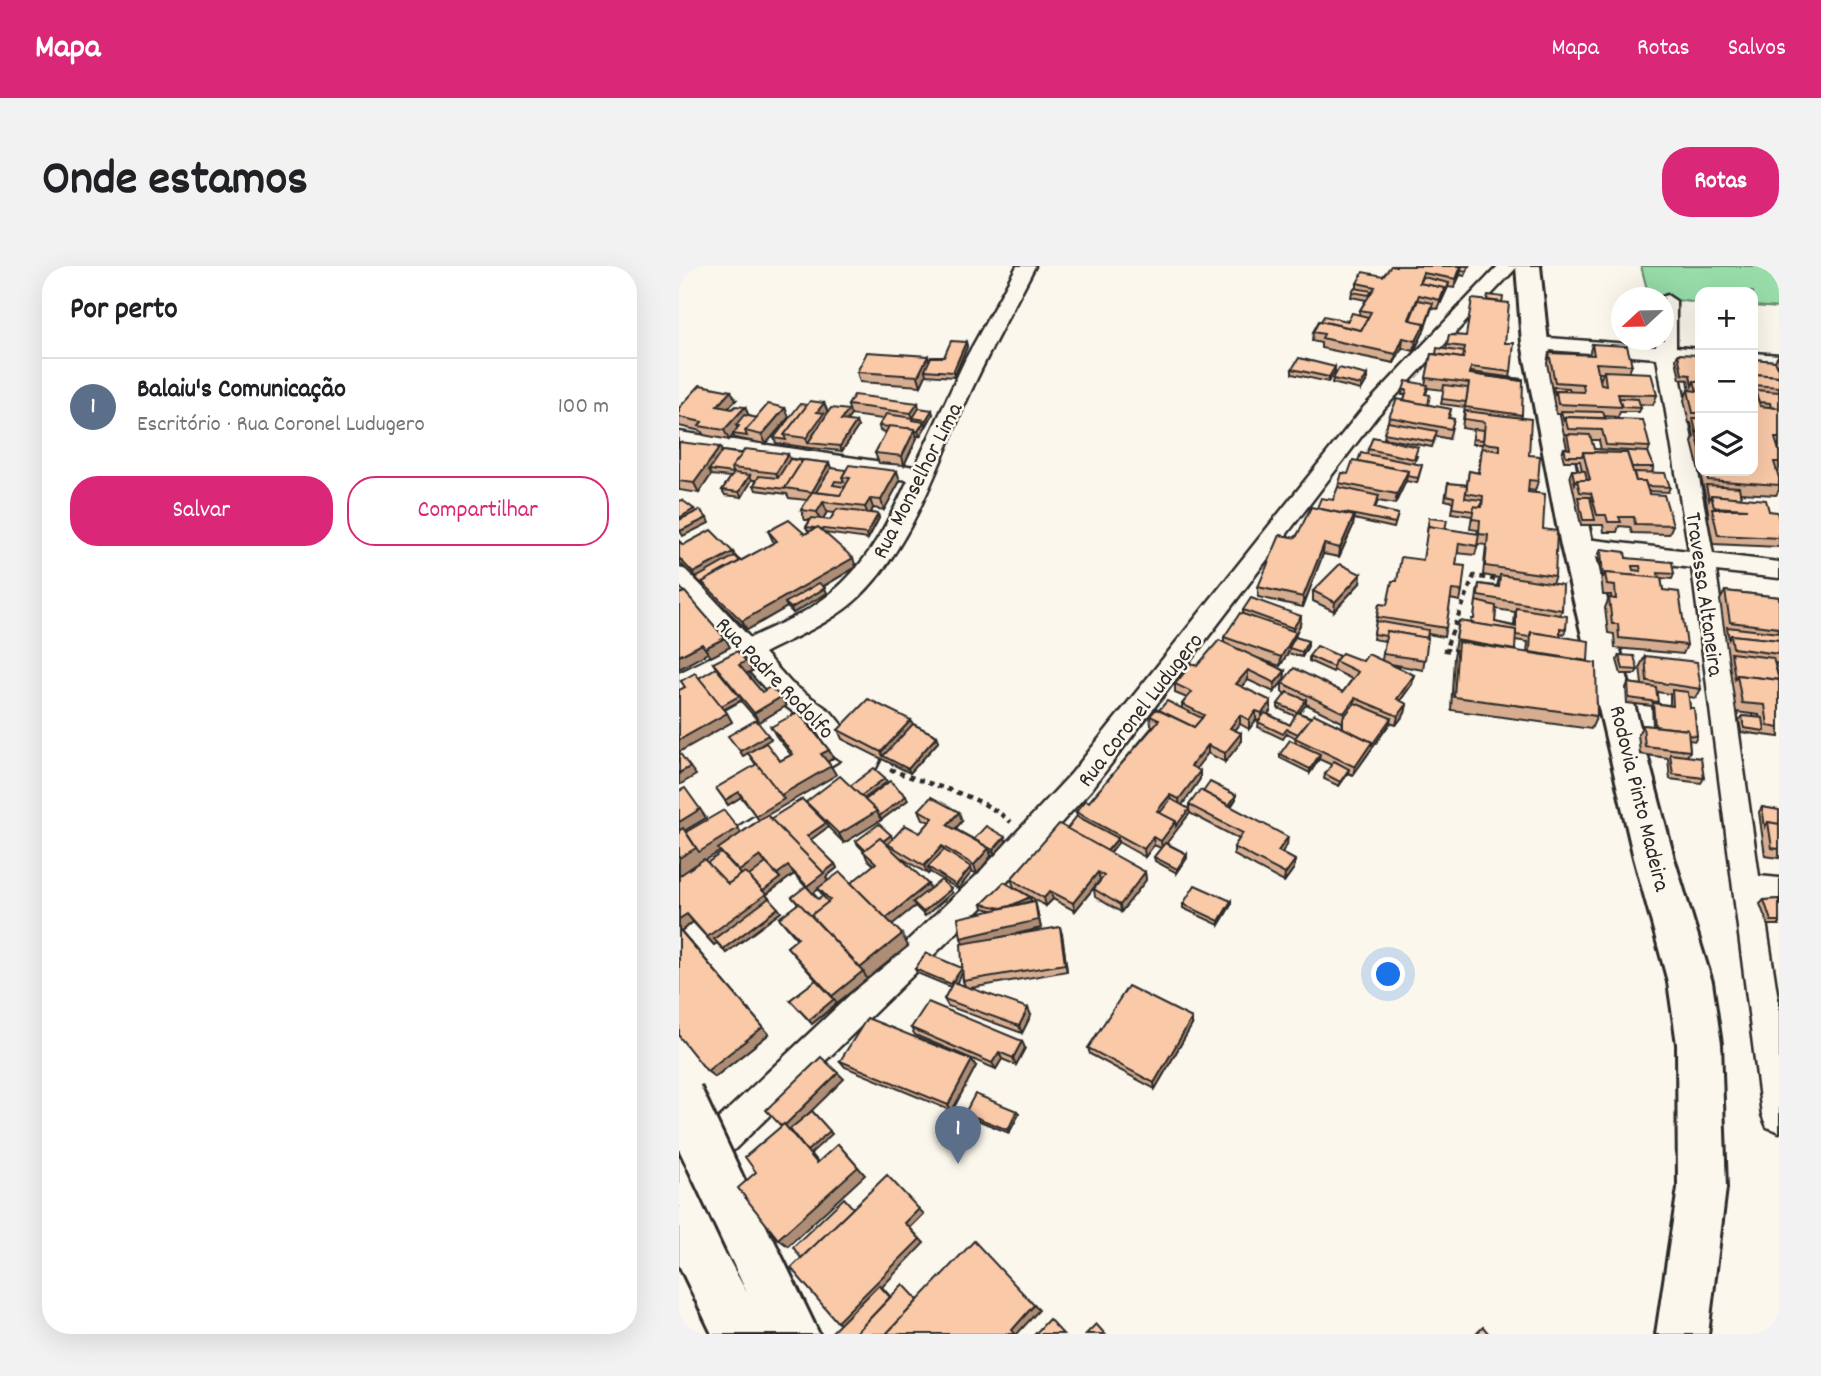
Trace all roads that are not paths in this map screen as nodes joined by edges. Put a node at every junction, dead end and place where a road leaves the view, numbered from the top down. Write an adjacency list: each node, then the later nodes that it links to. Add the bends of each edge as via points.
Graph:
1 (1026, 266): 11 (street, Rua Monselhor Lima)
2 (1509, 266): 23 (street, Rua Coronel Ludugero, via 1370,412 1081,782 985,886)
3 (1528, 266): 4 (main road, Rodovia Pinto Madeira)
4 (1535, 343): 6 (street); 12 (main road, Rodovia Pinto Madeira)
5 (1666, 350): 6 (street, Travessa Altaneira)
6 (1666, 353): 7 (street); 13 (street, Travessa Altaneira)
7 (1695, 355)
8 (1758, 359): 9 (street)
9 (1779, 361)
10 (679, 439): 11 (street)
11 (920, 475): 16 (street, Rua Monselhor Lima, via 881,556 851,590 821,613)
12 (1577, 546): 13 (street); 27 (main road, Rodovia Pinto Madeira, via 1654,858 1690,982 1699,1044 1702,1188)
13 (1703, 562): 14 (street); 19 (street, Travessa Altaneira)
14 (1779, 570)
15 (679, 576): 16 (street, Rua Padre Rodolfo)
16 (746, 649): 17 (street, Rua Monselhor Lima); 18 (street, Rua Padre Rodolfo, via 782,690 822,719 845,748 866,760)
17 (679, 685)
18 (679, 880)
19 (1745, 888): 20 (street); 22 (street, Travessa Altaneira)
20 (1779, 891)
21 (679, 1095): 26 (main road, bridge)
22 (1779, 1115)
23 (679, 1180)
24 (679, 1202): 25 (main road, via 705,1267)
25 (740, 1334)
26 (793, 1334)
27 (1682, 1334)

